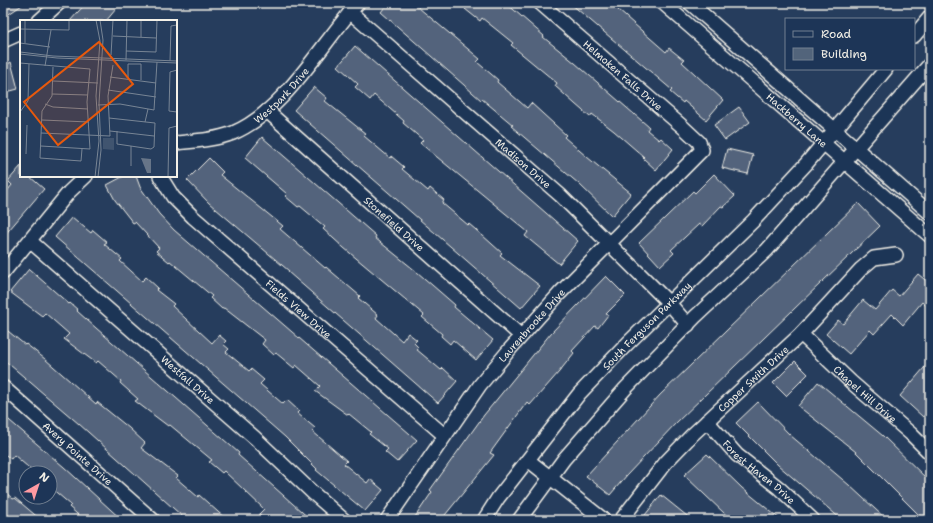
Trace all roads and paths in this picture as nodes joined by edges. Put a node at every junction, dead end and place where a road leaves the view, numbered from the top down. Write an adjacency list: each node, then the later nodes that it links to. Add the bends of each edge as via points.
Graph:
1 (58, 3): 7 (street)
2 (540, 3): 18 (street, Helmoken Falls Drive, via 684,128 699,142)
3 (664, 3): 16 (street, Hackberry Lane)
4 (690, 3): 14 (street, Hackberry Lane)
5 (354, 7): 13 (street, Westpark Drive, via 306,68); 25 (street, Madison Drive)
6 (930, 17): 9 (street)
7 (40, 20)
8 (20, 33): 10 (street)
9 (915, 35)
10 (3, 40)
11 (930, 64): 17 (street)
12 (885, 70): 14 (street, South Ferguson Parkway)
13 (267, 111): 15 (street, Westpark Drive, via 249,125 233,132); 31 (street, Stonefield Drive)
14 (834, 130): 16 (street, South Ferguson Parkway); 17 (street, Hackberry Lane)
15 (177, 143)
16 (823, 143): 19 (street, Hackberry Lane); 28 (street, South Ferguson Parkway, via 753,221)
17 (856, 149): 19 (street); 22 (street, Hackberry Lane)
18 (702, 150): 25 (street, Laurenbrooke Drive)
19 (844, 162): 23 (street, Hackberry Lane); 29 (street, via 767,250)
20 (85, 177): 24 (street, via 69,192)
21 (161, 177): 34 (street, Fields View Drive, via 173,197 193,217)
22 (930, 213)
23 (930, 236)
24 (30, 241): 27 (street); 39 (street, Westfall Drive, via 255,438)
25 (609, 243): 28 (street, Madison Drive); 31 (street, Laurenbrooke Drive)
26 (896, 255): 30 (street, Copper Swith Drive, via 874,258)
27 (3, 273)
28 (669, 303): 29 (street, Madison Drive); 36 (street, South Ferguson Parkway, via 579,394)
29 (688, 325): 37 (street, via 625,389)
30 (801, 334): 33 (street, Copper Swith Drive); 35 (street, Chapel Hill Drive, via 851,382)
31 (521, 336): 34 (street, Laurenbrooke Drive, via 480,385)
32 (3, 387): 38 (street, Avery Pointe Drive)
33 (707, 421): 44 (street, Copper Swith Drive, via 666,462); 45 (street, Forest Haven Drive, via 737,455 779,488)
34 (444, 435): 40 (street, Laurenbrooke Drive)
35 (928, 448)
36 (528, 460): 37 (street); 41 (street, South Ferguson Parkway)
37 (550, 478): 42 (street); 43 (street)
38 (153, 520)
39 (344, 520)
40 (387, 520)
41 (484, 520)
42 (519, 520)
43 (604, 520)
44 (621, 520)
45 (813, 520)

